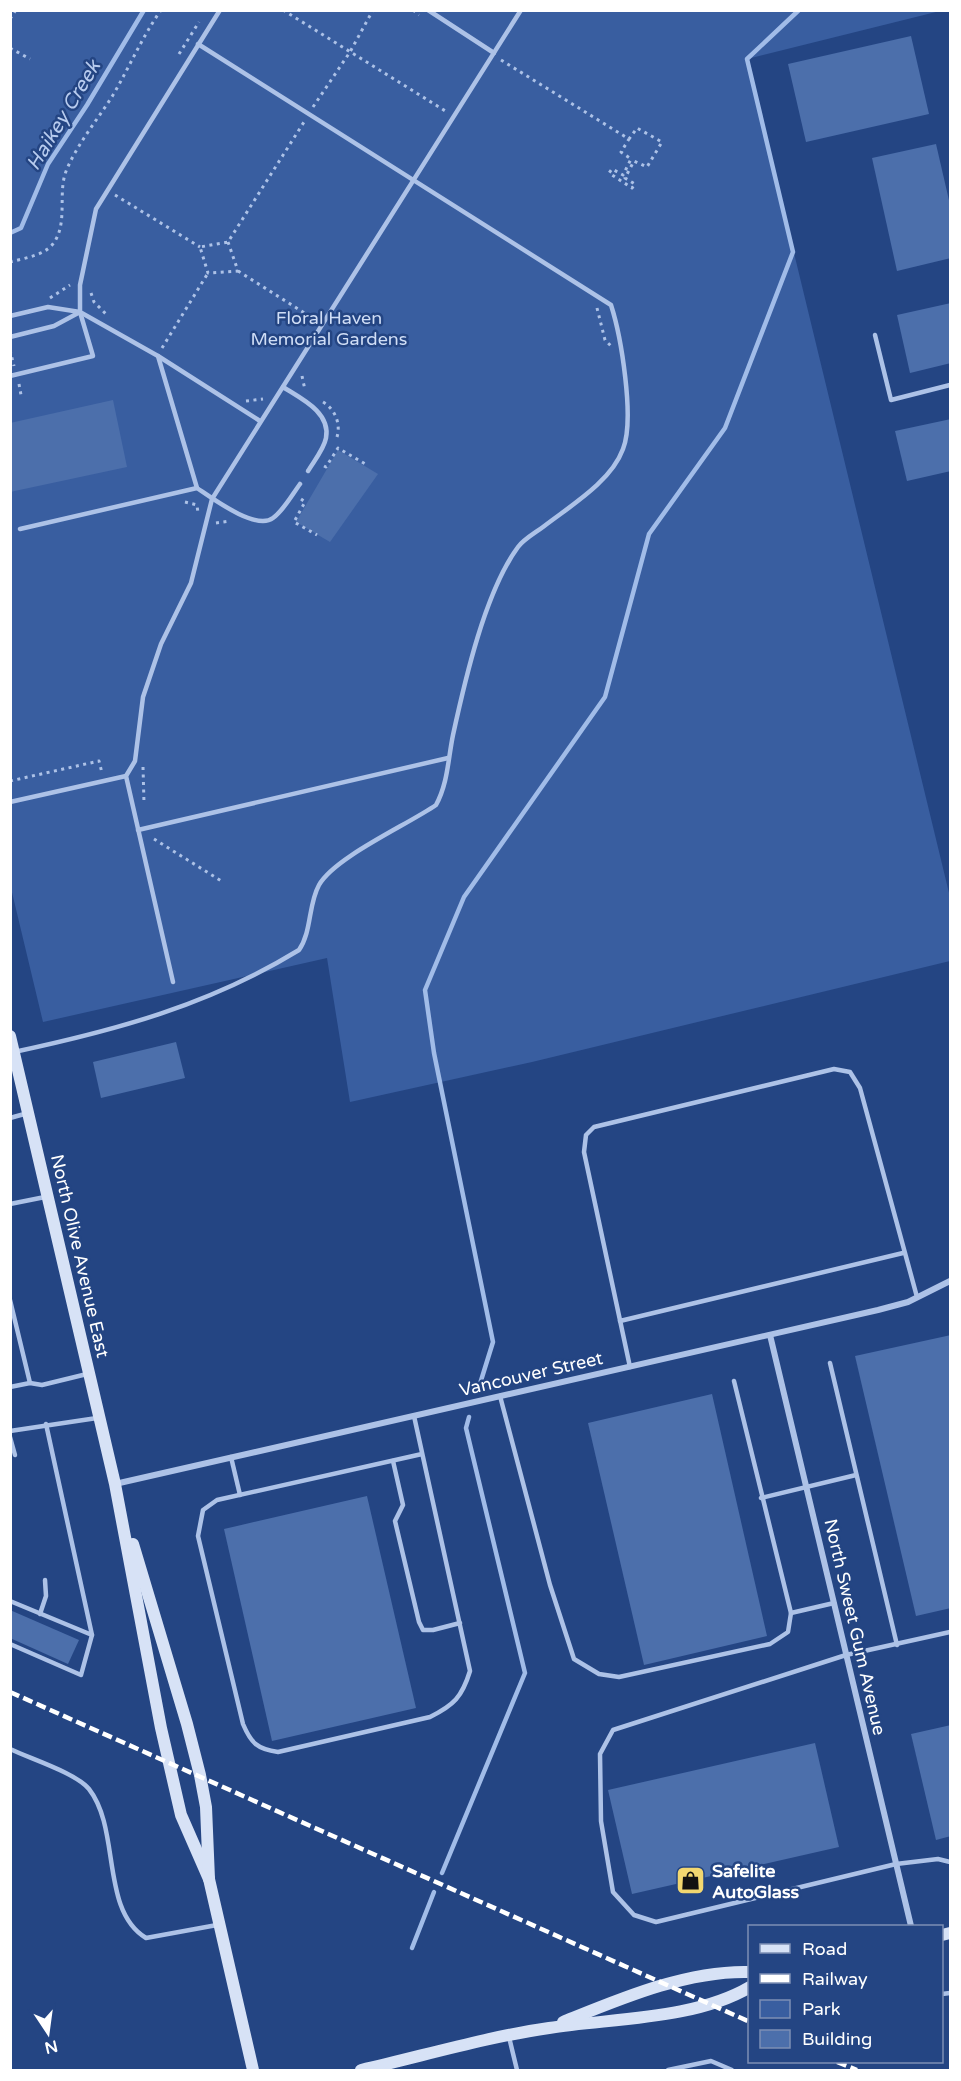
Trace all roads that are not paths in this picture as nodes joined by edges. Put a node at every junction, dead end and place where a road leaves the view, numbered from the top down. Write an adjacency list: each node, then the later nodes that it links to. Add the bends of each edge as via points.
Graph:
1 (220, 10): 4 (lane)
2 (428, 10): 5 (lane)
3 (521, 10): 5 (lane)
4 (198, 44): 6 (lane); 7 (lane, via 96,209 80,285)
5 (494, 53): 6 (lane)
6 (412, 181): 14 (lane); 21 (lane, via 611,305 618,326 628,418 624,448 613,467 581,498 520,545 498,578 462,693)
7 (81, 312): 8 (lane, via 48,307); 10 (lane, via 54,326); 11 (lane); 12 (lane, via 93,356)
8 (10, 316)
9 (875, 335): 13 (lane, via 891,400)
10 (10, 337)
11 (158, 356): 15 (lane); 18 (lane)
12 (10, 376)
13 (951, 385)
14 (283, 387): 15 (lane); 16 (lane, via 314,407 326,430 326,439)
15 (260, 422): 19 (lane)
16 (308, 471)
17 (300, 484): 19 (lane, via 272,519 262,522)
18 (197, 488): 19 (lane); 20 (lane)
19 (212, 498): 22 (lane, via 191,583 161,644 143,696 135,761)
20 (20, 529)
21 (448, 758): 24 (lane); 27 (lane, via 445,789 436,805 336,866 319,885 307,939 299,950 227,990 173,1010 90,1036)
22 (126, 776): 23 (lane); 24 (lane)
23 (10, 802)
24 (138, 830): 25 (lane)
25 (173, 982)
26 (10, 1036): 27 (street, North Olive Avenue East)
27 (14, 1052): 28 (street, North Olive Avenue East)
28 (29, 1113): 29 (lane); 30 (street, North Olive Avenue East)
29 (10, 1118)
30 (48, 1196): 31 (lane); 40 (street, North Olive Avenue East)
31 (10, 1204)
32 (903, 1253): 34 (lane); 36 (lane); 36 (lane, via 860,1088 850,1072 834,1069 628,1118 594,1127 586,1135 584,1152)
33 (951, 1281): 34 (street, Vancouver Street)
34 (917, 1297): 37 (street, Vancouver Street)
35 (10, 1300): 42 (lane)
36 (620, 1321): 39 (lane)
37 (770, 1335): 39 (street, Vancouver Street); 56 (street, North Sweet Gum Avenue)
38 (830, 1363): 54 (lane)
39 (630, 1367): 44 (street, Vancouver Street)
40 (89, 1374): 42 (lane, via 42,1385); 46 (street, North Olive Avenue East)
41 (734, 1381): 58 (lane)
42 (30, 1383): 43 (lane)
43 (10, 1388)
44 (500, 1396): 45 (street, Vancouver Street); 62 (lane, via 550,1585 574,1659 599,1674 619,1677 643,1672 770,1644 788,1632)
45 (414, 1416): 50 (lane); 52 (street, Vancouver Street)
46 (99, 1417): 47 (lane); 55 (street, North Olive Avenue East)
47 (46, 1424): 48 (lane); 66 (lane)
48 (10, 1431)
49 (10, 1437): 51 (lane)
50 (423, 1454): 53 (lane); 64 (lane)
51 (15, 1455)
52 (231, 1457): 55 (street, Vancouver Street); 57 (lane)
53 (393, 1461): 57 (lane); 64 (lane, via 403,1505 395,1521 419,1622 423,1629 433,1630)
54 (856, 1475): 56 (lane); 68 (lane)
55 (115, 1484): 73 (street, North Olive Avenue East, via 181,1815); 73 (street, North Olive Avenue East, via 188,1724 206,1807)
56 (806, 1488): 58 (lane); 61 (street, North Sweet Gum Avenue)
57 (240, 1495): 64 (lane, via 217,1500 203,1510 198,1536 243,1724 251,1742 262,1750 278,1752 400,1725 430,1718 451,1706 465,1687 470,1671)
58 (761, 1498): 62 (lane)
59 (45, 1580): 63 (lane, via 46,1596)
60 (10, 1602): 63 (lane)
61 (834, 1603): 62 (lane); 69 (street, North Sweet Gum Avenue)
62 (791, 1613)
63 (40, 1614): 66 (lane)
64 (460, 1623)
65 (951, 1632): 68 (lane)
66 (92, 1635): 67 (lane, via 81,1675)
67 (10, 1644)
68 (897, 1645): 69 (lane)
69 (846, 1655): 72 (street, North Sweet Gum Avenue); 72 (lane, via 613,1730 600,1754 601,1821 613,1892 634,1915 656,1922)
70 (10, 1749): 74 (lane, via 88,1789 102,1818 122,1908 133,1930 146,1938)
71 (951, 1862): 72 (lane, via 938,1859)
72 (896, 1864): 75 (street, North Sweet Gum Avenue)
73 (209, 1879): 74 (street, North Olive Avenue East)
74 (219, 1924): 80 (street, North Olive Avenue East)
75 (911, 1925)
76 (748, 1972): 78 (street, via 728,1971 640,1992)
77 (748, 1988): 78 (street, via 732,1998 647,2017)
78 (548, 2028): 79 (street)
79 (509, 2037): 81 (street); 82 (lane)
80 (253, 2070)
81 (362, 2070)
82 (517, 2070)
83 (668, 2070): 84 (lane, via 711,2061)
84 (732, 2070)

